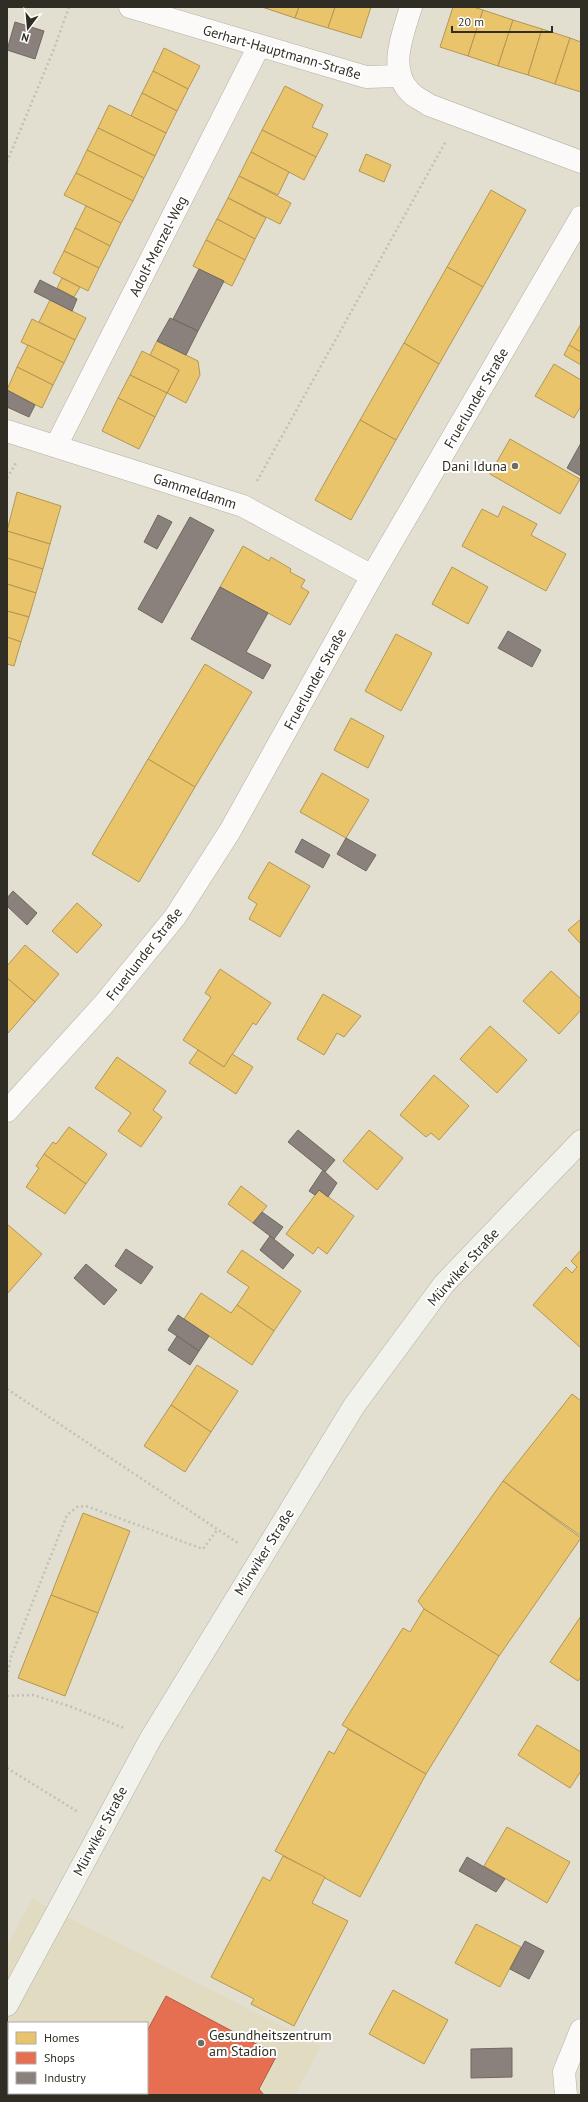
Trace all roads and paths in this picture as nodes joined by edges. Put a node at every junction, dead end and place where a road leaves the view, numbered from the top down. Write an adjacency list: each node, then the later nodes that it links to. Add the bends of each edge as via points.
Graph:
1 (69, 7): 7 (path)
2 (130, 7): 4 (street, Gerhart-Hauptmann-Straße)
3 (411, 7): 5 (street, via 397,59)
4 (259, 46): 5 (street, Gerhart-Hauptmann-Straße, via 366,77); 11 (street, Adolf-Menzel-Weg)
5 (400, 76): 6 (street, via 411,93 430,105)
6 (460, 116): 8 (street); 12 (path)
7 (7, 162)
8 (581, 162)
9 (581, 217): 13 (street, Fruerlunder Straße)
10 (7, 431): 11 (street, Gammeldamm)
11 (56, 446): 12 (street, Gammeldamm)
12 (242, 506): 13 (street, Gammeldamm)
13 (372, 576): 14 (street, Fruerlunder Straße, via 230,831 175,917 104,1004)
14 (7, 1111)
15 (581, 1141): 18 (main road, Mürwiker Straße, via 444,1284 354,1406)
16 (7, 1389): 17 (path)
17 (217, 1530): 18 (path); 19 (path, via 203,1549 86,1506 77,1507 67,1515 11,1657)
18 (260, 1558): 21 (main road, Mürwiker Straße)
19 (7, 1676)
20 (7, 1696): 21 (path, via 33,1695)
21 (151, 1738): 23 (main road, Mürwiker Straße)
22 (7, 1768): 23 (path)
23 (102, 1827): 24 (main road, Mürwiker Straße)
24 (7, 2005)
25 (581, 2030): 26 (street, via 564,2072)
26 (566, 2095)

